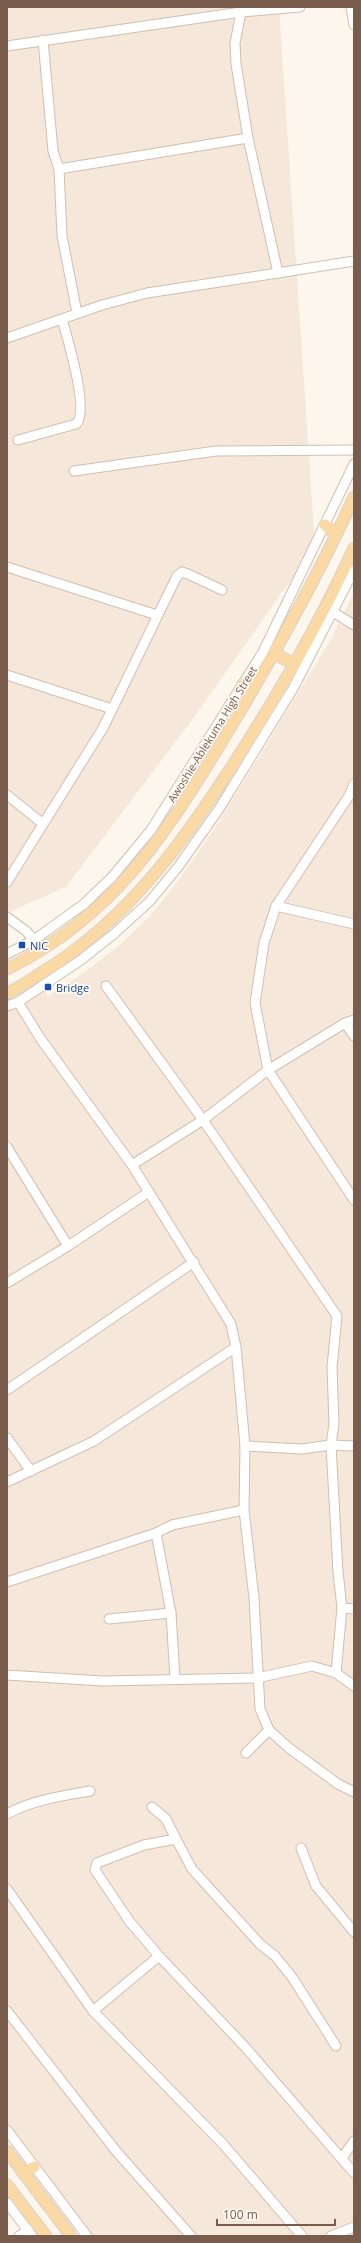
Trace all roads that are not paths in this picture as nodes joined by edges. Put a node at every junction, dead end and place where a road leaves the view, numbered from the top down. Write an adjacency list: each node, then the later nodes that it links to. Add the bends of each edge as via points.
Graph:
1 (289, 7): 2 (street); 4 (street)
2 (300, 7)
3 (351, 7): 5 (street)
4 (240, 12): 6 (street); 8 (street, via 235,44 236,64)
5 (354, 26)
6 (42, 40): 7 (street); 9 (street)
7 (7, 46)
8 (248, 138): 9 (street); 11 (street)
9 (58, 169): 12 (street, via 62,236)
10 (354, 262): 11 (street)
11 (278, 273): 12 (street, via 147,293)
12 (77, 313): 13 (street)
13 (62, 319): 14 (street); 15 (street, via 78,386 80,420 76,424)
14 (7, 338)
15 (18, 440)
16 (354, 450): 18 (street, via 224,451)
17 (354, 464): 20 (street, Awoshie-Ablekuma High Street)
18 (74, 471)
19 (354, 497): 21 (main road, Awoshie-Ablekuma High Street)
20 (325, 525): 21 (main road); 32 (street, Awoshie-Ablekuma High Street, via 263,652)
21 (336, 535): 29 (main road, Awoshie-Ablekuma High Street, via 314,583)
22 (354, 548): 30 (main road)
23 (7, 567): 27 (street)
24 (354, 570): 26 (street)
25 (222, 590): 27 (street, via 182,572 177,576)
26 (332, 612): 28 (street); 47 (street, via 294,687 219,809 178,867 150,901 116,933)
27 (158, 615): 34 (street)
28 (354, 625)
29 (275, 652): 30 (main road); 33 (main road, Awoshie-Ablekuma High Street)
30 (295, 663): 46 (main road, via 205,809 129,904 67,958)
31 (7, 675): 34 (street)
32 (243, 684): 33 (main road); 42 (street, Awoshie-Ablekuma High Street, via 152,830 84,904)
33 (253, 690): 44 (main road, Awoshie-Ablekuma High Street, via 172,821 146,858 80,923)
34 (112, 709): 37 (street, via 103,728)
35 (354, 784): 39 (street, via 349,796)
36 (7, 795): 37 (street)
37 (42, 823): 38 (street)
38 (7, 882)
39 (276, 906): 41 (street); 51 (street, via 264,943 255,1003)
40 (7, 917): 42 (street)
41 (354, 924)
42 (34, 940): 43 (street, Awoshie-Ablekuma High Street)
43 (7, 954)
44 (7, 969)
45 (106, 986): 52 (street)
46 (7, 993)
47 (18, 1002): 48 (street); 54 (street, via 40,1038)
48 (7, 1006)
49 (350, 1022): 50 (street); 51 (street)
50 (354, 1036)
51 (268, 1070): 52 (street); 56 (street)
52 (203, 1120): 54 (street); 63 (street, via 337,1316 332,1367 334,1424)
53 (7, 1147): 57 (street)
54 (132, 1165): 55 (street)
55 (150, 1192): 57 (street); 58 (street)
56 (354, 1200)
57 (68, 1246): 59 (street)
58 (194, 1262): 60 (street, via 231,1324); 61 (street)
59 (7, 1283)
60 (236, 1347): 64 (street); 66 (street, via 94,1441)
61 (7, 1390)
62 (7, 1438): 66 (street)
63 (331, 1445): 64 (street, via 302,1449); 65 (street); 71 (street)
64 (245, 1446): 68 (street)
65 (354, 1446)
66 (32, 1471): 67 (street)
67 (7, 1482)
68 (244, 1510): 69 (street, via 172,1524); 77 (street, via 254,1598)
69 (156, 1533): 70 (street); 73 (street)
70 (7, 1582)
71 (342, 1608): 72 (street); 75 (street)
72 (354, 1609)
73 (171, 1613): 74 (street); 78 (street)
74 (109, 1619)
75 (336, 1673): 77 (street, via 312,1666); 79 (street)
76 (7, 1675): 78 (street, via 104,1681)
77 (257, 1678): 78 (street); 80 (street, via 260,1709)
78 (174, 1679)
79 (354, 1686)
80 (269, 1730): 81 (street); 83 (street, via 299,1756 338,1784)
81 (246, 1753)
82 (90, 1791): 85 (street, via 19,1807)
83 (354, 1792)
84 (152, 1807): 86 (street, via 166,1819)
85 (7, 1814)
86 (176, 1839): 90 (street, via 144,1845 95,1866 95,1870 130,1922); 93 (street, via 196,1874 292,1977)
87 (300, 1848): 89 (street, via 316,1886)
88 (7, 1889): 92 (street)
89 (354, 1932)
90 (159, 1956): 92 (street); 97 (street, via 246,2048)
91 (7, 2011): 109 (street, via 116,2151)
92 (93, 2011): 110 (street, via 222,2144)
93 (336, 2046)
94 (7, 2130): 98 (street)
95 (354, 2141): 97 (street)
96 (7, 2151): 99 (main road)
97 (342, 2158): 100 (street)
98 (34, 2167): 99 (main road); 108 (street)
99 (23, 2173): 107 (main road)
100 (354, 2173)
101 (7, 2185): 106 (main road)
102 (7, 2203): 104 (street)
103 (354, 2227): 111 (street)
104 (30, 2233): 105 (street)
105 (19, 2236)
106 (46, 2236)
107 (71, 2236)
108 (87, 2236)
109 (191, 2236)
110 (302, 2236)
111 (331, 2236)

